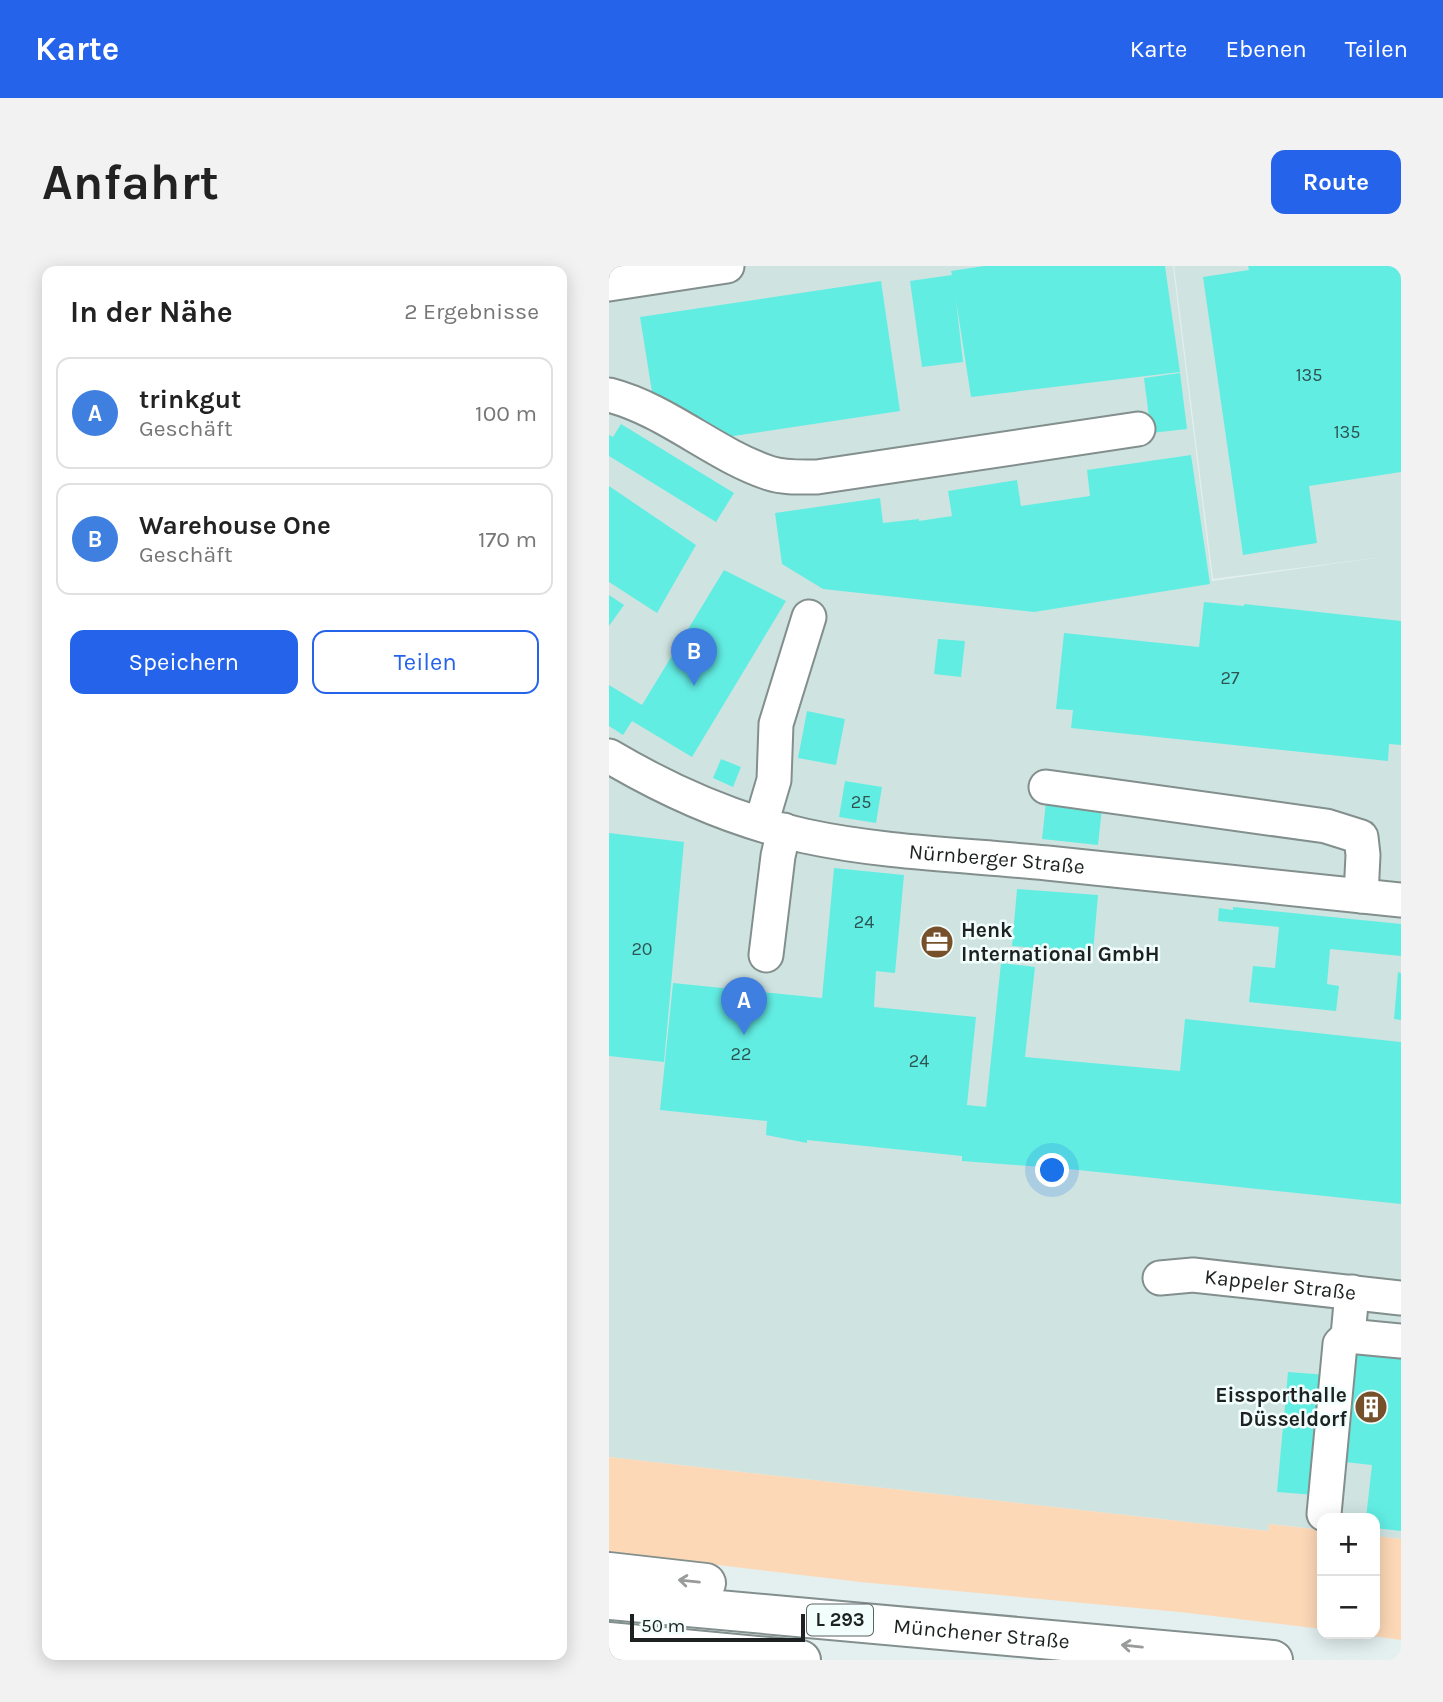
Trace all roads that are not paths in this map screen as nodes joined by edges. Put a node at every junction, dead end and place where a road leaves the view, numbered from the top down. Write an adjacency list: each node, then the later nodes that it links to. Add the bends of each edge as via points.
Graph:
1 (727, 266): 2 (street)
2 (609, 284)
3 (609, 395): 4 (street, via 625,399 751,466 792,477)
4 (1138, 429)
5 (809, 617): 8 (street, via 776,724)
6 (609, 756): 8 (street, Nürnberger Straße, via 690,799)
7 (1046, 786): 9 (street, via 1326,826 1361,836)
8 (772, 827): 9 (street, Nürnberger Straße, via 851,844); 11 (street, via 778,856)
9 (1361, 895): 10 (street, Nürnberger Straße)
10 (1401, 900)
11 (766, 955)
12 (1160, 1278): 13 (street, Kappeler Straße, via 1193,1275)
13 (1352, 1293): 14 (street, Kappeler Straße); 15 (street)
14 (1401, 1298)
15 (1347, 1336): 16 (street); 17 (street, via 1340,1345)
16 (1401, 1342)
17 (1324, 1513)
18 (609, 1572): 20 (highway, one-way to 18, via 1013,1621 942,1609)
19 (609, 1600): 20 (highway, Münchener Straße / L 293)
20 (1070, 1640): 23 (highway, Münchener Straße / L 293, one-way to 20)
21 (609, 1642): 22 (highway, L 293)
22 (801, 1660)
23 (1273, 1660)

